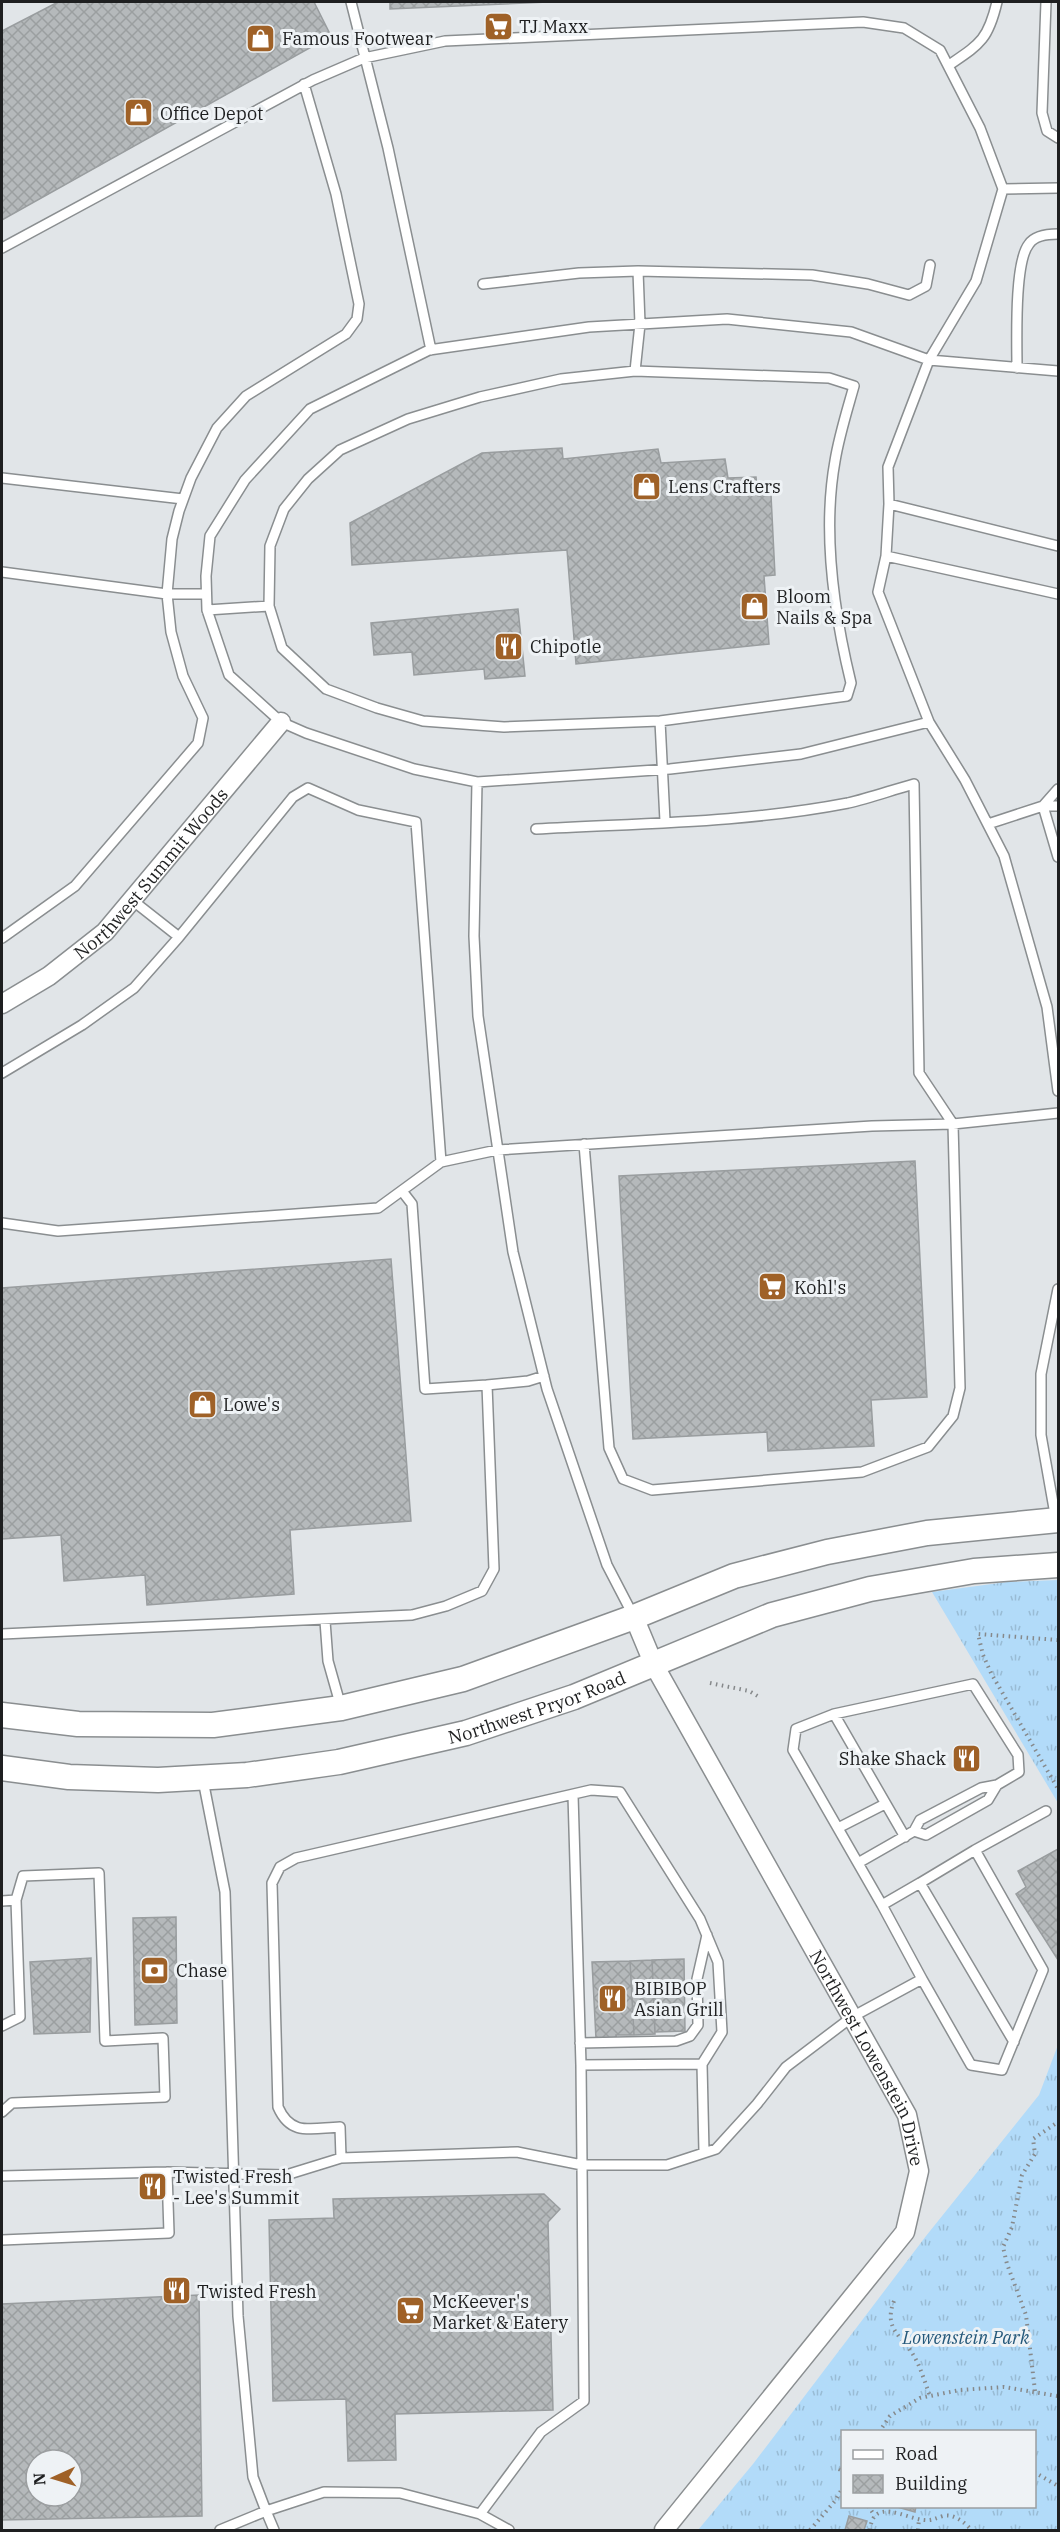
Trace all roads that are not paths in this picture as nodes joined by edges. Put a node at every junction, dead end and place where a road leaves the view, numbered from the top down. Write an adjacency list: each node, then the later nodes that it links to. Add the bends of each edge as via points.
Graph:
1 (351, 2): 4 (lane)
2 (997, 2): 5 (lane, via 992,26 979,45)
3 (1046, 2): 7 (lane, via 1042,113 1047,131)
4 (364, 58): 5 (lane, via 445,41 863,22 904,27 940,50); 6 (lane); 16 (lane, via 388,148)
5 (949, 65): 9 (lane, via 980,128)
6 (304, 84): 11 (lane); 22 (lane, via 336,194 359,304 357,319 346,334 246,396 217,428)
7 (1059, 138)
8 (1059, 188): 9 (lane)
9 (1003, 189): 17 (lane, via 976,281)
10 (1059, 234): 18 (lane, via 1045,234 1029,243 1020,266)
11 (2, 248)
12 (930, 265): 13 (lane, via 926,286 909,296 868,284 812,275)
13 (638, 271): 14 (lane); 15 (lane)
14 (483, 284)
15 (640, 324): 16 (lane, via 589,327); 17 (lane, via 727,319 851,332); 19 (lane)
16 (431, 350): 28 (lane, via 310,409 245,480 210,536)
17 (930, 360): 18 (lane); 23 (lane, via 888,467)
18 (1017, 368): 20 (lane)
19 (635, 371): 30 (lane, via 561,379 480,397 408,419 340,450 308,479 284,509 270,546); 32 (lane, via 829,378 854,386 835,462 830,528 833,597 851,683 847,696)
20 (1059, 371)
21 (2, 478): 22 (lane)
22 (183, 499): 27 (lane, via 172,539)
23 (889, 504): 24 (lane); 25 (lane)
24 (1059, 546)
25 (886, 556): 29 (lane); 34 (lane, via 878,592)
26 (2, 572): 27 (lane)
27 (167, 594): 28 (lane); 46 (lane, via 171,632 183,676 203,718 198,743 75,886)
28 (206, 594): 31 (lane)
29 (1059, 594)
30 (269, 606): 31 (lane); 32 (lane, via 282,648 326,689 377,708 423,721 504,727)
31 (207, 610): 33 (lane, via 229,675)
32 (660, 721): 35 (lane)
33 (281, 722): 36 (lane, via 414,769); 44 (street, Northwest Summit Woods)
34 (929, 722): 35 (lane, via 801,754); 41 (lane)
35 (662, 770): 36 (lane); 40 (lane)
36 (477, 782): 55 (lane, via 474,936 478,1016)
37 (1059, 789): 38 (lane)
38 (1043, 806): 39 (lane); 41 (lane); 43 (lane)
39 (1059, 806)
40 (666, 821): 42 (lane); 53 (lane, via 788,813 850,802 914,784 919,1073)
41 (988, 824): 49 (lane, via 1005,856)
42 (536, 829)
43 (1059, 857)
44 (132, 900): 45 (lane); 47 (street, Northwest Summit Woods, via 105,932 49,976)
45 (179, 937): 50 (lane, via 134,988); 56 (lane, via 293,796 308,788 358,810 416,822)
46 (2, 938)
47 (2, 1004)
48 (1059, 1006): 49 (lane)
49 (1047, 1007): 51 (lane)
50 (2, 1073)
51 (1059, 1091)
52 (1059, 1113): 53 (lane)
53 (953, 1124): 54 (lane, via 872,1125); 54 (lane, via 960,1388 953,1416 928,1448 862,1472 652,1490 622,1479 609,1448)
54 (584, 1144): 55 (lane)
55 (497, 1150): 56 (lane); 60 (lane, via 513,1252)
56 (441, 1162): 57 (lane)
57 (402, 1191): 58 (lane, via 378,1208 57,1231); 61 (lane, via 412,1204 425,1389)
58 (2, 1223)
59 (1059, 1289): 62 (lane, via 1041,1374 1041,1435)
60 (544, 1376): 61 (lane); 64 (lane, via 607,1565)
61 (487, 1385): 65 (lane, via 495,1534 494,1569 482,1591 412,1615)
62 (1058, 1520): 64 (main road, via 927,1533 827,1552 734,1576)
63 (1059, 1564): 67 (main road, Northwest Pryor Road, via 974,1572 870,1589 772,1615)
64 (634, 1617): 67 (street, Northwest Lowenstein Drive); 68 (main road, via 463,1679)
65 (325, 1621): 66 (lane); 68 (lane, via 328,1661)
66 (2, 1634)
67 (654, 1665): 72 (main road, Northwest Pryor Road, via 466,1733 339,1762); 88 (street, Northwest Lowenstein Drive)
68 (341, 1708): 70 (main road, via 213,1725 78,1724)
69 (834, 1714): 73 (lane, via 973,1684 1018,1755 1019,1772); 75 (lane); 77 (lane, via 796,1729 793,1750)
70 (2, 1715)
71 (2, 1768): 72 (main road, Northwest Pryor Road, via 69,1778)
72 (203, 1777): 99 (lane, via 225,1892)
73 (997, 1785): 78 (lane, via 981,1788 921,1820); 78 (lane, via 988,1800 978,1806 926,1835)
74 (573, 1795): 86 (lane, via 591,1790 620,1792); 91 (lane); 96 (lane, via 296,1858 280,1867 272,1883 278,2107 284,2120 295,2128 340,2127)
75 (885, 1804): 77 (lane); 79 (lane)
76 (1046, 1811): 80 (lane)
77 (838, 1828): 81 (lane)
78 (914, 1832): 79 (lane)
79 (905, 1837): 81 (lane)
80 (975, 1850): 82 (lane); 90 (lane, via 1043,1970)
81 (858, 1863): 85 (lane)
82 (920, 1883): 85 (lane); 90 (lane)
83 (2, 1900): 84 (lane)
84 (16, 1900): 89 (lane, via 20,2017); 94 (lane, via 23,1876 99,1873 105,2041 163,2038 165,2097 12,2103)
85 (882, 1905): 87 (lane)
86 (707, 1935): 91 (lane, via 697,1979 698,2025 690,2036 676,2041); 92 (lane, via 718,1962 722,2032)
87 (922, 1978): 88 (lane); 90 (lane, via 971,2065 1002,2070)
88 (852, 2017): 95 (lane, via 786,2067 716,2149); 107 (street, Northwest Lowenstein Drive, via 907,2115 919,2171 906,2232)
89 (2, 2026)
90 (1014, 2042)
91 (580, 2043): 93 (lane)
92 (702, 2064): 93 (lane); 95 (lane)
93 (580, 2065): 97 (lane)
94 (2, 2112)
95 (704, 2152): 97 (lane, via 667,2164)
96 (341, 2157): 97 (lane, via 517,2152); 99 (lane, via 286,2175)
97 (582, 2165): 103 (lane, via 584,2402 541,2432)
98 (167, 2172): 99 (lane); 100 (lane); 101 (lane, via 169,2233)
99 (235, 2174): 102 (lane, via 238,2316 253,2476)
100 (2, 2176)
101 (2, 2240)
102 (266, 2511): 103 (lane, via 324,2492 400,2493); 104 (lane); 105 (lane)
103 (480, 2514): 106 (lane)
104 (220, 2530)
105 (274, 2530)
106 (509, 2530)
107 (664, 2530)

